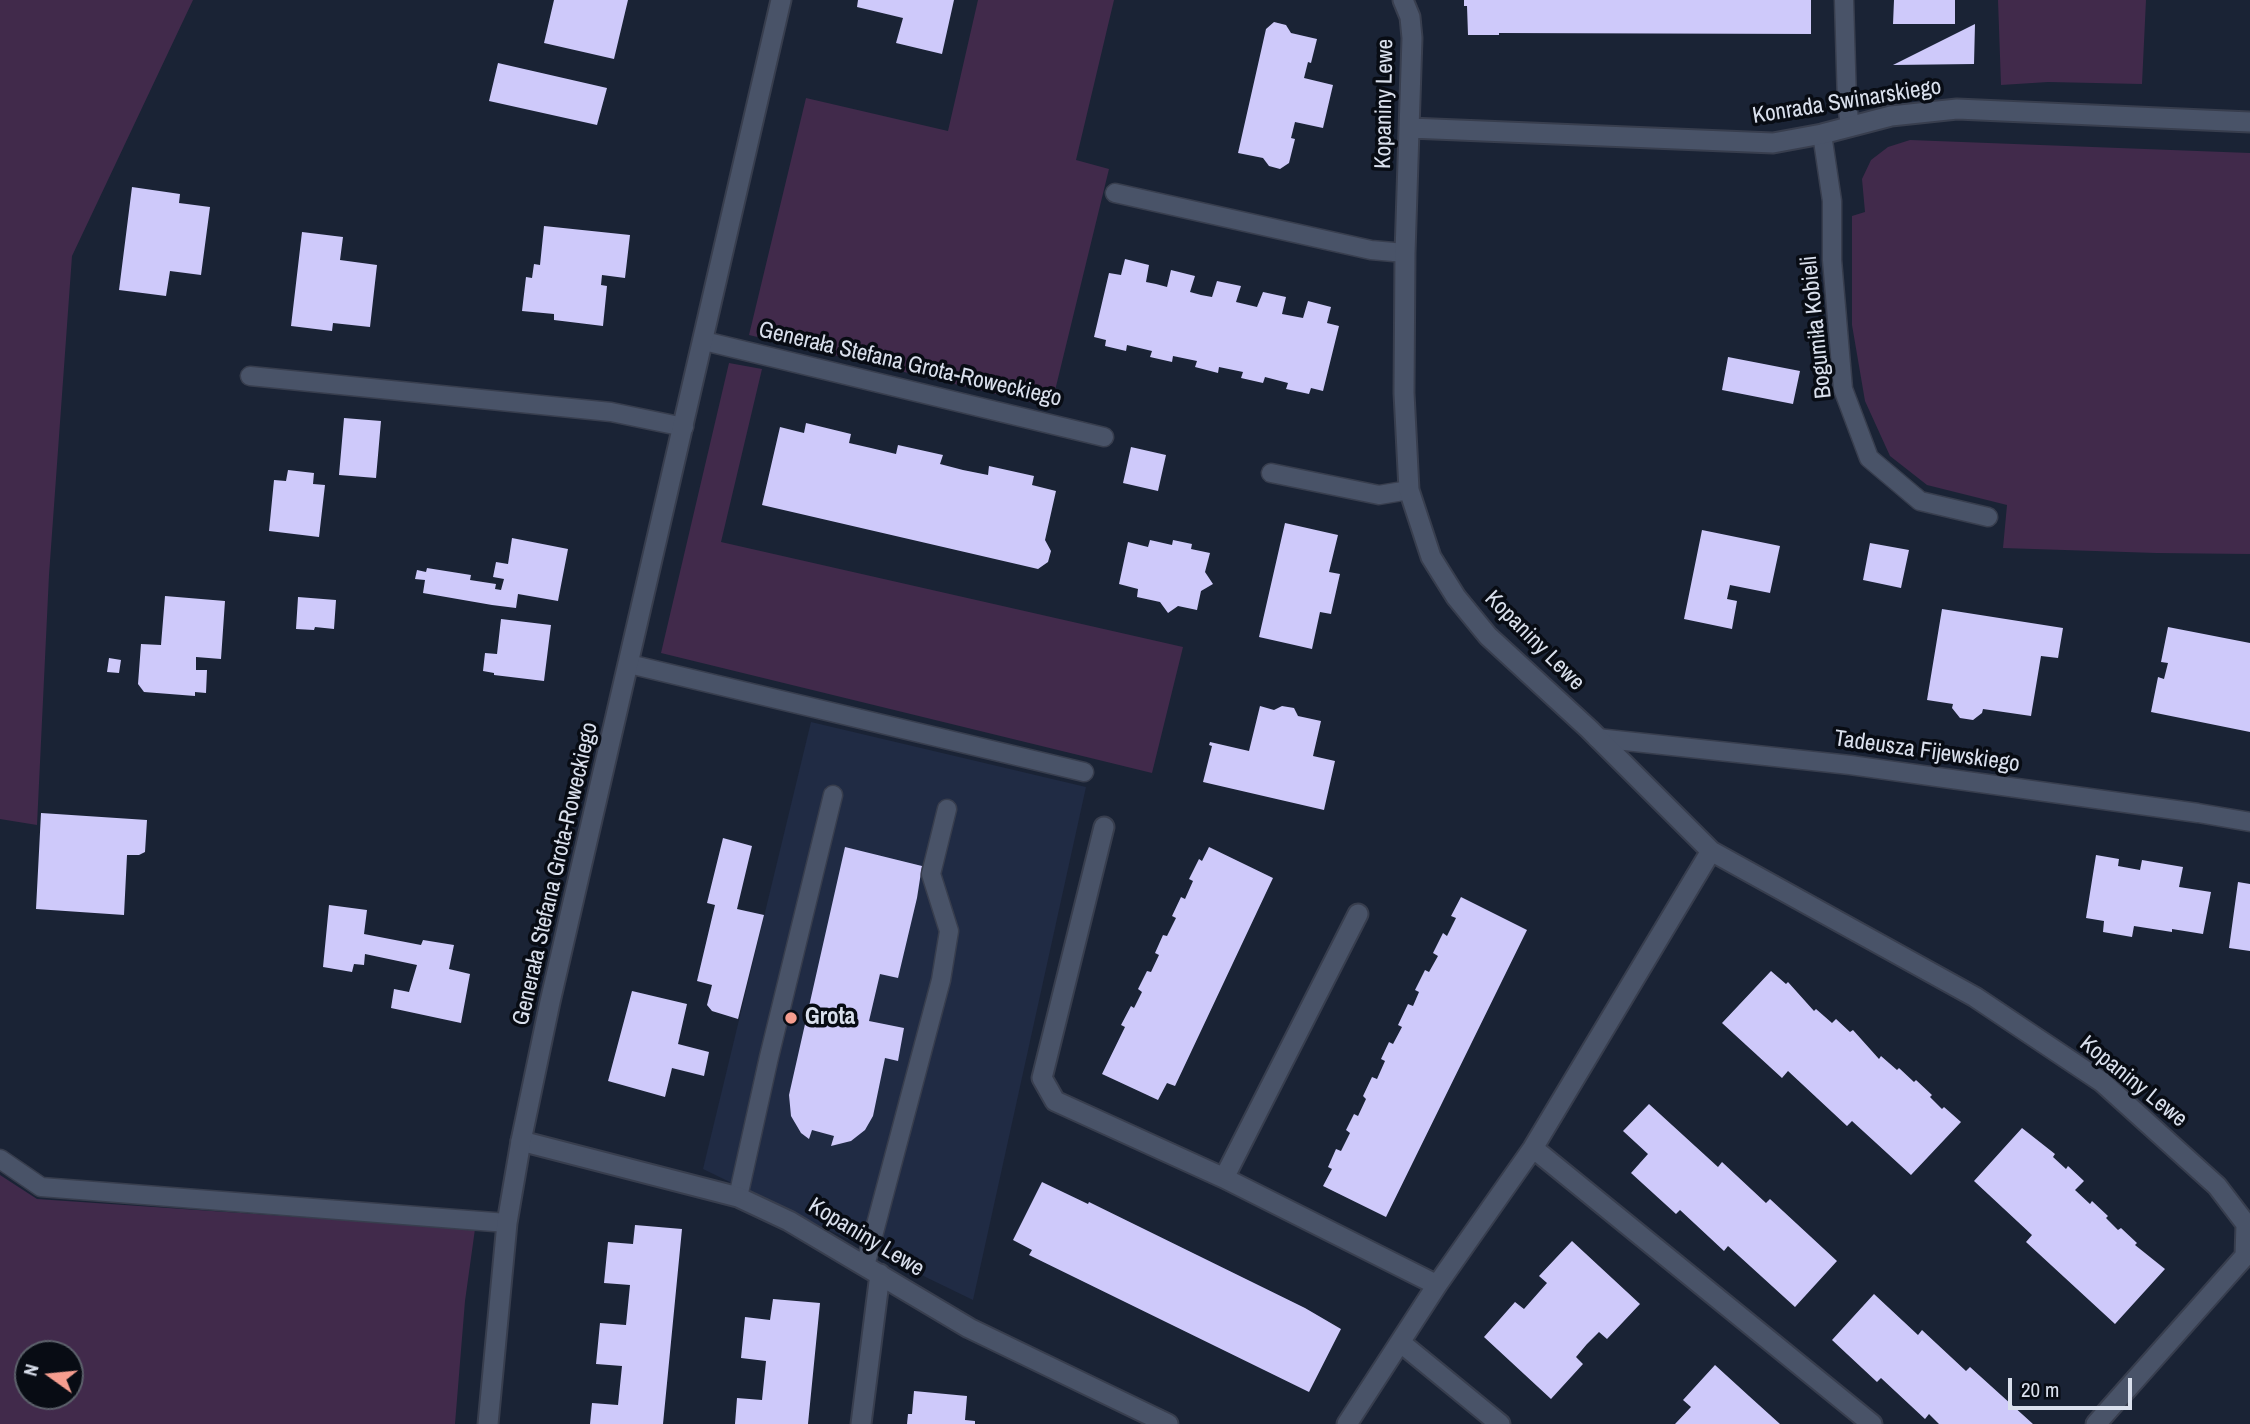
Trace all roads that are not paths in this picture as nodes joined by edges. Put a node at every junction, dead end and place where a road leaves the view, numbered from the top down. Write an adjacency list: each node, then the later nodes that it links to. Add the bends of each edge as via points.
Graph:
1 (782, 0): 10 (street, Generała Stefana Grota-Roweckiego)
2 (1402, 0): 6 (street, Kopaniny Lewe, via 1412,37)
3 (1844, 0): 5 (lane)
4 (2250, 122): 5 (street, Konrada Swinarskiego, via 1957,109 1891,116)
5 (1850, 127): 7 (street, Konrada Swinarskiego)
6 (1409, 128): 7 (street, Konrada Swinarskiego, via 1773,143); 9 (street, Kopaniny Lewe)
7 (1822, 134): 16 (lane, Bogumiła Kobieli, via 1832,201 1843,388 1869,458 1920,501)
8 (1115, 193): 9 (lane, via 1371,250)
9 (1405, 253): 15 (street, Kopaniny Lewe)
10 (704, 341): 12 (street, Generała Stefana Grota-Roweckiego); 13 (lane, Generała Stefana Grota-Roweckiego)
11 (250, 376): 12 (lane, via 611,412)
12 (684, 427): 17 (street, Generała Stefana Grota-Roweckiego)
13 (1104, 436)
14 (1271, 473): 15 (lane, via 1380,495)
15 (1409, 490): 18 (street, Kopaniny Lewe, via 1431,557 1456,597 1488,636)
16 (1988, 517)
17 (629, 664): 19 (lane); 26 (street, Generała Stefana Grota-Roweckiego)
18 (1598, 737): 22 (lane, Tadeusza Fijewskiego, via 1850,765); 24 (street, Kopaniny Lewe)
19 (1084, 772)
20 (833, 796): 30 (lane)
21 (947, 809): 33 (lane, via 931,873 949,931 941,981)
22 (2250, 822)
23 (1104, 827): 29 (street, via 1042,1078 1055,1101)
24 (1711, 852): 27 (street); 32 (street, Kopaniny Lewe, via 1975,997 2102,1082 2217,1186 2246,1224)
25 (1358, 914): 29 (street)
26 (521, 1140): 30 (street, Kopaniny Lewe); 31 (street, Generała Stefana Grota-Roweckiego)
27 (1533, 1148): 34 (street); 41 (street)
28 (0, 1159): 31 (lane, via 41,1187)
29 (1224, 1178): 34 (street)
30 (738, 1197): 33 (street, Kopaniny Lewe)
31 (507, 1223): 36 (street, Generała Stefana Grota-Roweckiego)
32 (2248, 1259): 42 (street, Kopaniny Lewe)
33 (872, 1270): 37 (street); 38 (street, Kopaniny Lewe, via 969,1328)
34 (1437, 1285): 35 (street)
35 (1400, 1342): 39 (street); 40 (street)
36 (488, 1424)
37 (860, 1424)
38 (1168, 1424)
39 (1347, 1424)
40 (1500, 1424)
41 (1872, 1424)
42 (2096, 1424)

